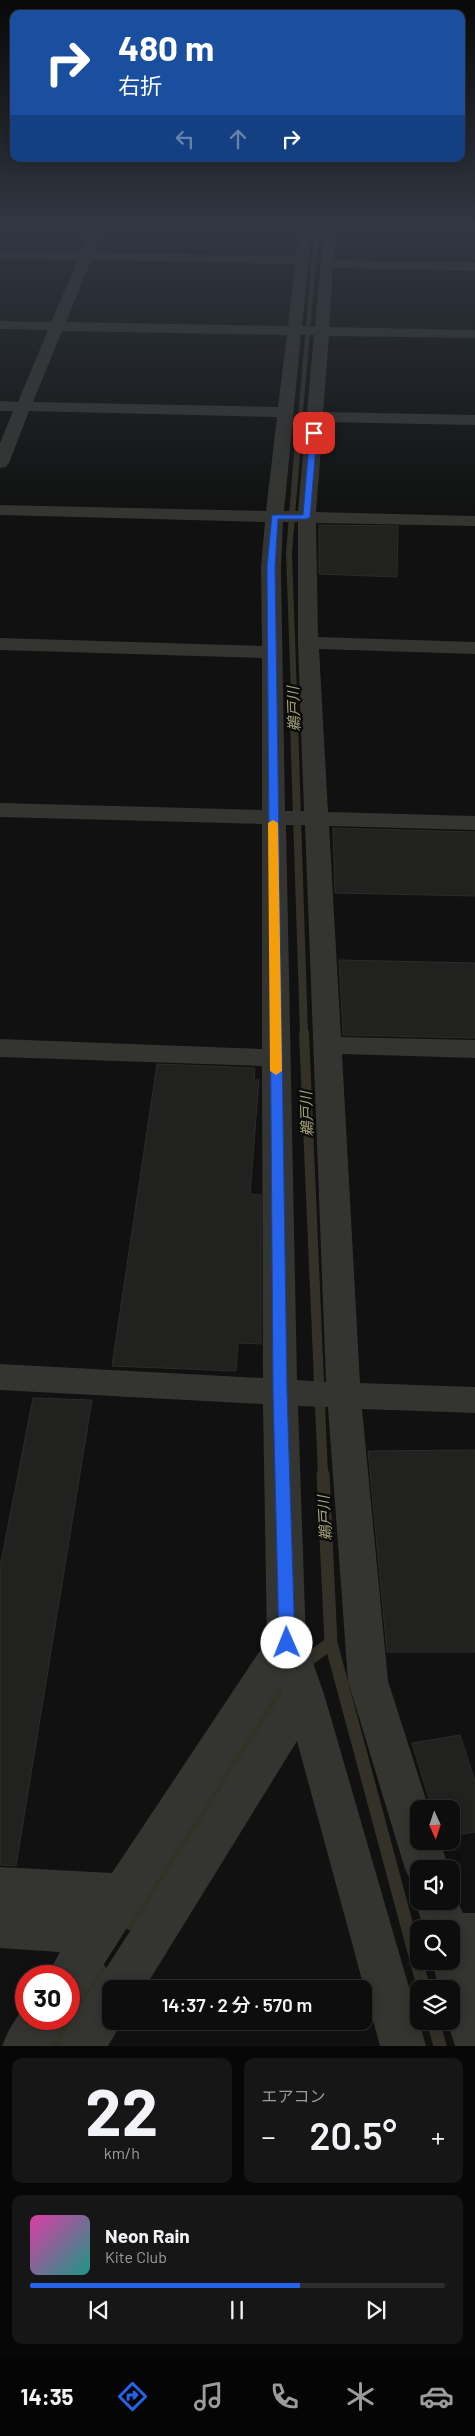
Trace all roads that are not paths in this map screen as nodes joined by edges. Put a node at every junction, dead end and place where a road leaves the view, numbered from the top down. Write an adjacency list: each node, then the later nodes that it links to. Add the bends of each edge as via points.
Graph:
1 (60, 322): 4 (street)
2 (310, 322): 5 (street)
3 (0, 325): 4 (street)
4 (58, 327): 5 (street); 8 (street)
5 (309, 331): 6 (street); 10 (street); 11 (street)
6 (475, 334)
7 (0, 406): 8 (street)
8 (23, 408): 9 (street); 10 (street); 14 (street)
9 (0, 410)
10 (286, 414): 16 (street)
11 (315, 414): 12 (street); 13 (street); 16 (street)
12 (475, 415)
13 (475, 420)
14 (0, 464)
15 (0, 510): 16 (street)
16 (291, 517): 17 (street); 20 (street); 21 (street, via 271,567)
17 (475, 521)
18 (0, 638): 21 (street)
19 (0, 644): 21 (street)
20 (308, 647): 22 (street); 23 (street); 26 (street)
21 (272, 648): 25 (street)
22 (475, 648)
23 (475, 656)
24 (0, 810): 25 (street)
25 (278, 818): 26 (street); 32 (street)
26 (312, 819): 27 (street); 31 (street)
27 (475, 823)
28 (0, 1037): 32 (street)
29 (0, 1048): 32 (street)
30 (475, 1048): 31 (street)
31 (327, 1051): 33 (street); 36 (street)
32 (276, 1053): 35 (street)
33 (475, 1061)
34 (0, 1377): 35 (street)
35 (287, 1392): 36 (street); 38 (street)
36 (338, 1396): 37 (street); 40 (street, via 368,1681)
37 (475, 1400)
38 (287, 1643): 39 (street); 42 (street)
39 (304, 1694): 49 (street); 55 (street)
40 (424, 1860)
41 (0, 1888): 42 (street)
42 (124, 1894): 44 (street)
43 (0, 1928): 44 (street)
44 (98, 1932): 47 (street)
45 (460, 1934): 46 (street)
46 (475, 1935)
47 (77, 1965)
48 (456, 1970): 52 (street)
49 (124, 1980)
50 (102, 2014): 54 (street)
51 (35, 2030): 53 (street)
52 (475, 2038)
53 (25, 2046)
54 (82, 2046)
55 (403, 2046)

